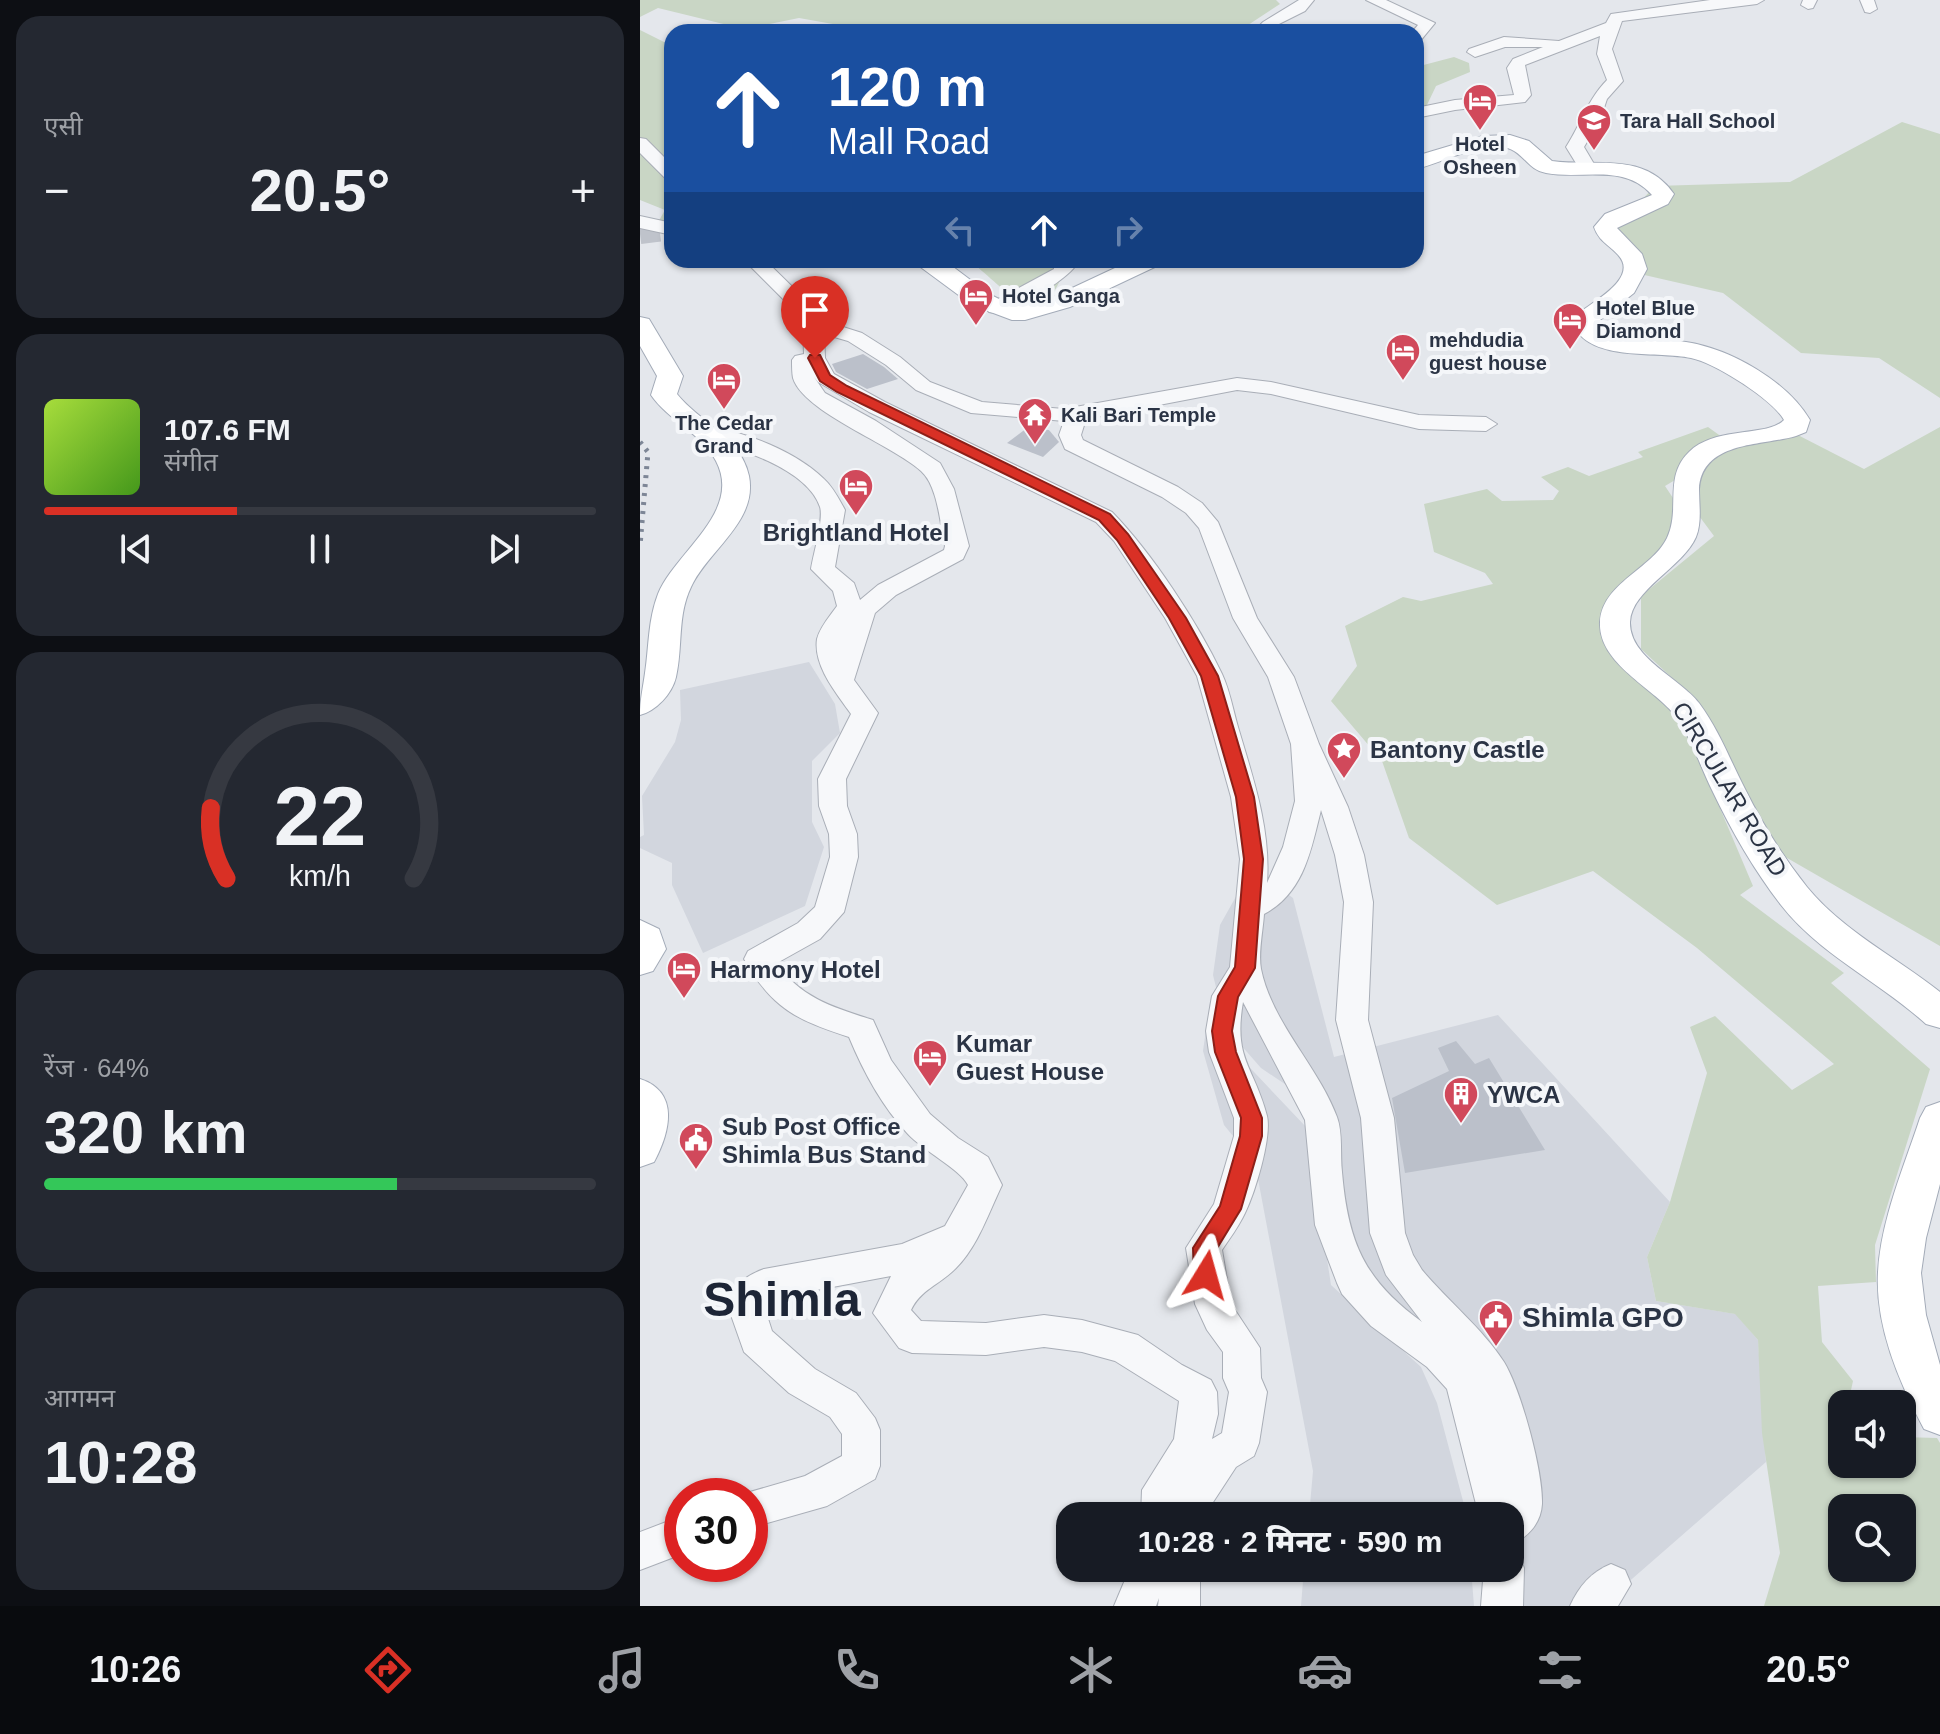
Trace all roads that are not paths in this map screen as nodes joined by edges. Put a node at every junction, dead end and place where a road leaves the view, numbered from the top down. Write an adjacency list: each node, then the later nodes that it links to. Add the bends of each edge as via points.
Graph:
1 (1307, 0): 4 (street)
2 (1373, 0): 6 (street, via 1427,23)
3 (1757, 0): 5 (street, via 1622,15)
4 (1269, 24)
5 (1612, 26): 7 (street); 13 (street, via 1602,50 1615,81 1599,97 1575,147)
6 (1424, 27)
7 (1578, 39): 8 (street, via 1504,42); 9 (street, via 1519,62 1519,99)
8 (1475, 52)
9 (1424, 111)
10 (640, 143): 12 (street)
11 (1424, 161): 13 (main road, CIRCULAR ROAD, via 1502,140 1525,146 1546,167)
12 (664, 167)
13 (1588, 169): 33 (main road, CIRCULAR ROAD, via 1642,174 1663,194 1605,227 1609,238 1634,259 1636,272 1631,283 1588,318 1589,331 1626,345 1711,357 1771,394 1797,420 1791,430 1708,449 1693,465 1683,490 1686,519 1676,548 1627,595 1614,624 1632,659 1685,706 1761,846 1817,922)
14 (640, 222): 15 (street)
15 (664, 227)
16 (762, 268): 22 (street, via 805,310)
17 (939, 268): 20 (main road)
18 (1064, 268): 20 (street)
19 (1133, 268): 20 (main road, via 1044,308 1013,313)
20 (996, 308)
21 (640, 324): 25 (main road, via 669,373 664,395)
22 (814, 330): 23 (street, via 855,337 923,386 954,401 999,411); 26 (street, via 802,357 808,389 932,468 943,489 957,546 955,554 898,584 865,609); 29 (street, via 815,358 825,378 1104,517 1123,537 1210,676 1250,826 1254,859)
23 (1077, 414): 24 (street, via 1237,384 1419,422); 28 (street, via 1070,435 1073,444 1170,492 1210,527 1221,565 1281,677)
24 (1486, 424)
25 (706, 433): 26 (street, via 740,440 817,484 833,510 823,569 845,588 849,606 830,639); 27 (main road, via 728,456 737,493 714,536 677,584 664,624 660,680)
26 (842, 679): 37 (street, via 865,713 832,779 844,857 829,912 809,931 759,959 792,1003 862,1029 877,1065 918,1123 976,1167 985,1185)
27 (640, 705)
28 (1305, 744): 29 (street, via 1309,801 1293,859 1277,891); 42 (street, via 1320,772 1357,887 1352,1022 1380,1129 1391,1248 1421,1293 1493,1377)
29 (1248, 910): 32 (street)
30 (640, 933): 31 (main road, via 648,949)
31 (640, 961)
32 (1245, 968): 40 (street, via 1228,996 1222,1031 1251,1118 1251,1136 1230,1209 1204,1248 1213,1304 1242,1348 1242,1378 1248,1392 1245,1421 1240,1443 1222,1454); 41 (street, via 1262,1012 1322,1120 1332,1225 1355,1283 1384,1315 1440,1355 1460,1377)
33 (1940, 1014)
34 (640, 1095): 36 (main road, via 648,1105 649,1124)
35 (1940, 1118): 38 (main road, via 1901,1256 1902,1307 1926,1391)
36 (640, 1150)
37 (959, 1236): 39 (street, via 944,1257 904,1286 891,1313 912,1337 986,1339 1044,1331 1125,1347 1198,1392 1199,1414 1188,1450 1162,1490); 43 (street, via 905,1258 764,1284 744,1301 757,1341 802,1381 843,1405 861,1430 861,1466 813,1493)
38 (1940, 1414)
39 (1171, 1502)
40 (1185, 1502)
41 (1496, 1502)
42 (1521, 1502)
43 (768, 1504)
44 (664, 1542): 45 (street)
45 (640, 1551)
46 (1144, 1582): 49 (street)
47 (1180, 1582): 50 (street)
48 (1503, 1582): 51 (street)
49 (1135, 1606)
50 (1179, 1606)
51 (1502, 1606)

